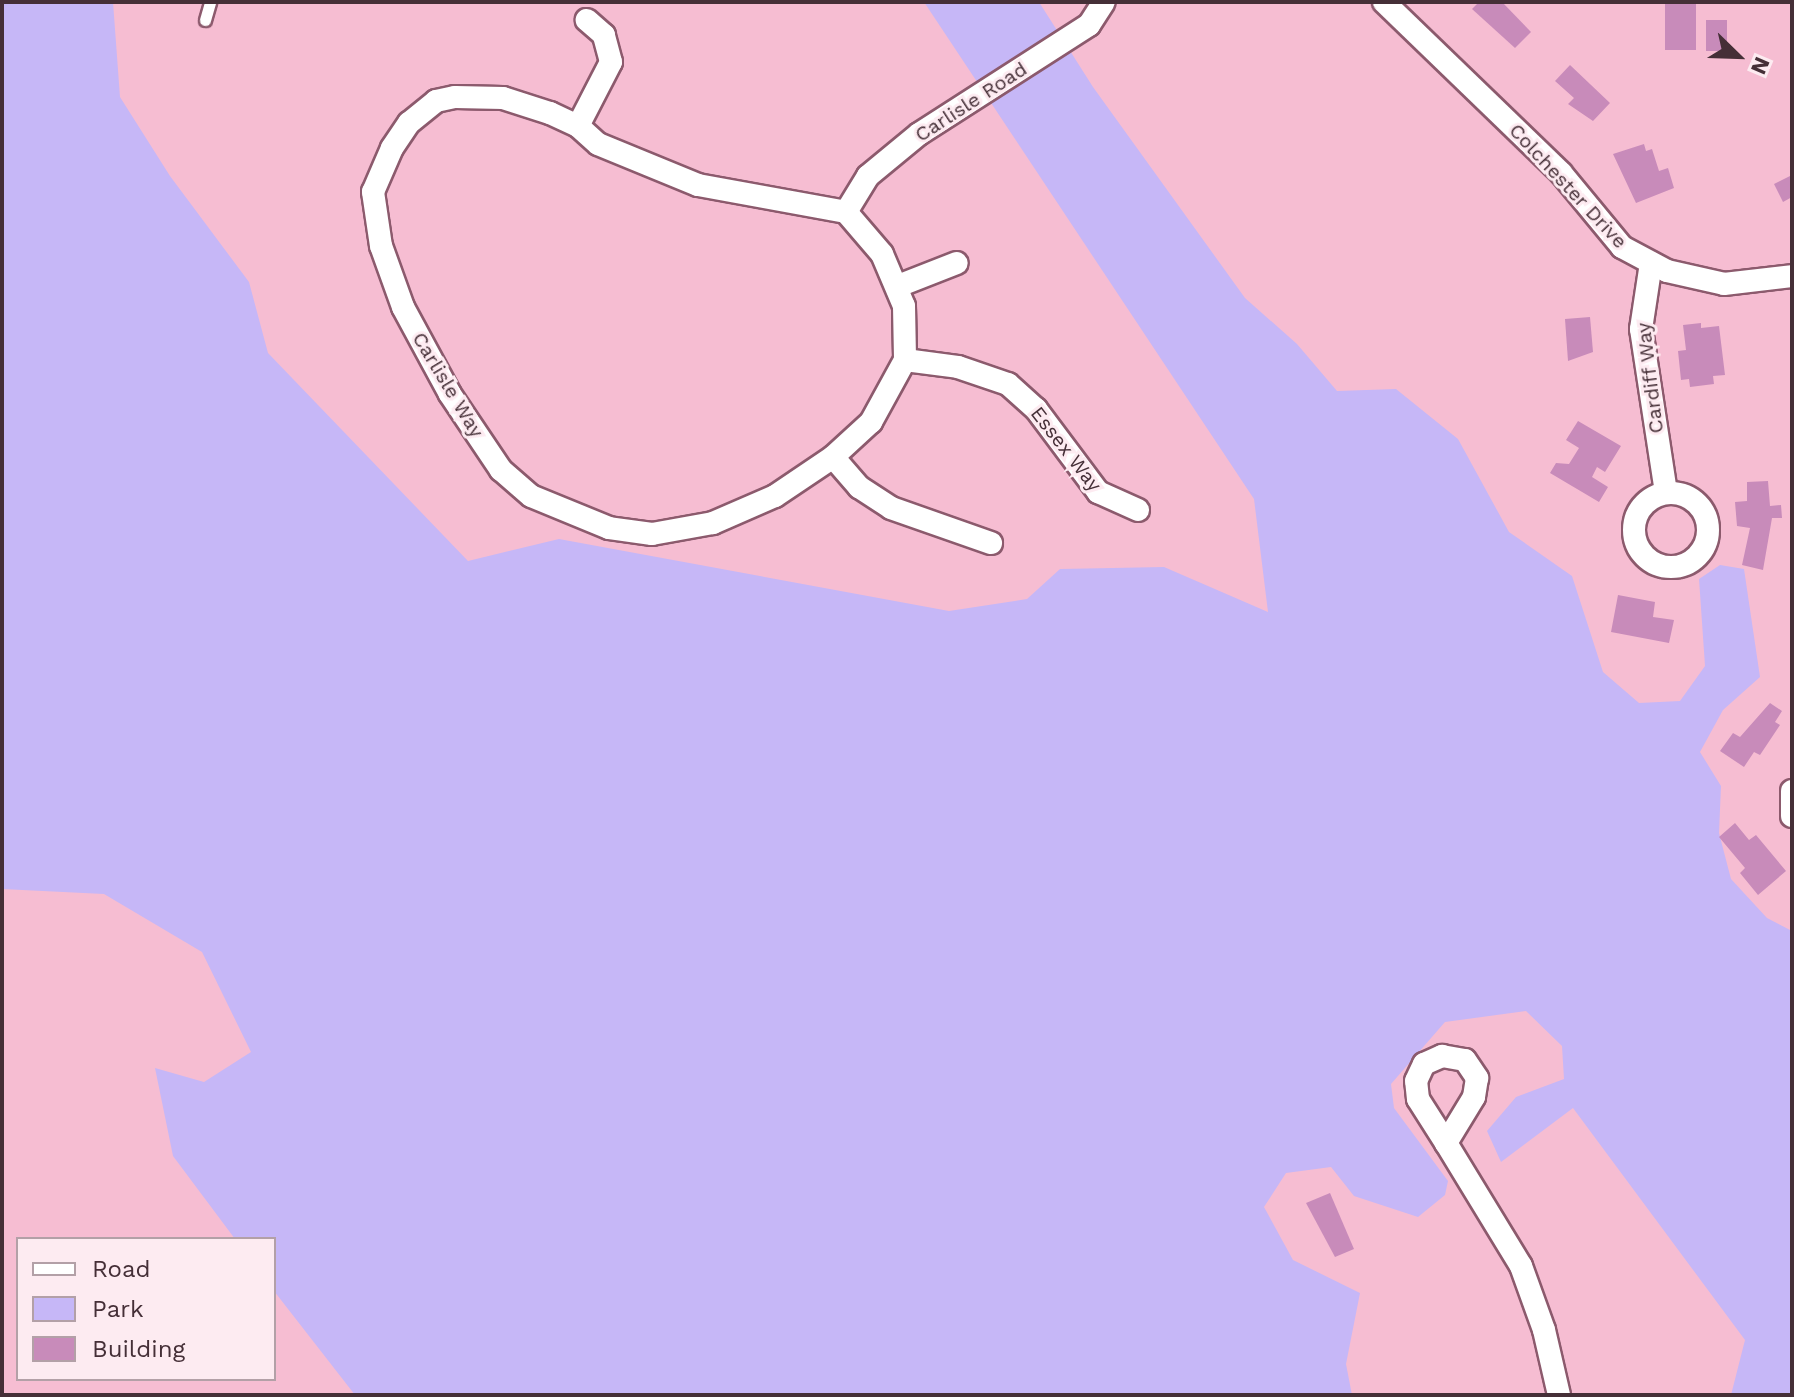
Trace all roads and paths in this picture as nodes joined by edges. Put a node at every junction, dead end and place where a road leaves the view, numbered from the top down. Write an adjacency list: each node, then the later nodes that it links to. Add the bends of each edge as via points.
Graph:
1 (210, 2): 4 (lane)
2 (1104, 2): 7 (street, Carlisle Road, via 1089,25 919,134 868,176)
3 (1384, 2): 9 (street, Colchester Drive, via 1561,173 1622,247)
4 (205, 20)
5 (587, 20): 6 (street, via 604,35 611,62)
6 (578, 126): 7 (street, Carlisle Way, via 598,144 698,185); 13 (street, Carlisle Way, via 503,98 436,101 409,123 373,192 381,246 403,307 450,394 501,470 531,496 609,528 652,534 713,523 775,496)
7 (846, 212): 11 (street, Carlisle Way, via 882,254)
8 (957, 263): 11 (street)
9 (1651, 263): 10 (street, Colchester Drive, via 1724,284); 14 (street, Cardiff Way, via 1641,329)
10 (1792, 276)
11 (898, 286): 12 (street, Carlisle Way, via 904,306)
12 (905, 360): 13 (street, Carlisle Way, via 871,422); 15 (street, Essex Way, via 958,367 1008,384 1036,409 1098,492)
13 (833, 457): 16 (street, via 859,487 891,508)
14 (1666, 493)
15 (1138, 510)
16 (991, 543)
17 (1792, 791): 18 (street)
18 (1792, 816)
19 (1446, 1143): 20 (street, via 1521,1266)
20 (1559, 1395)

